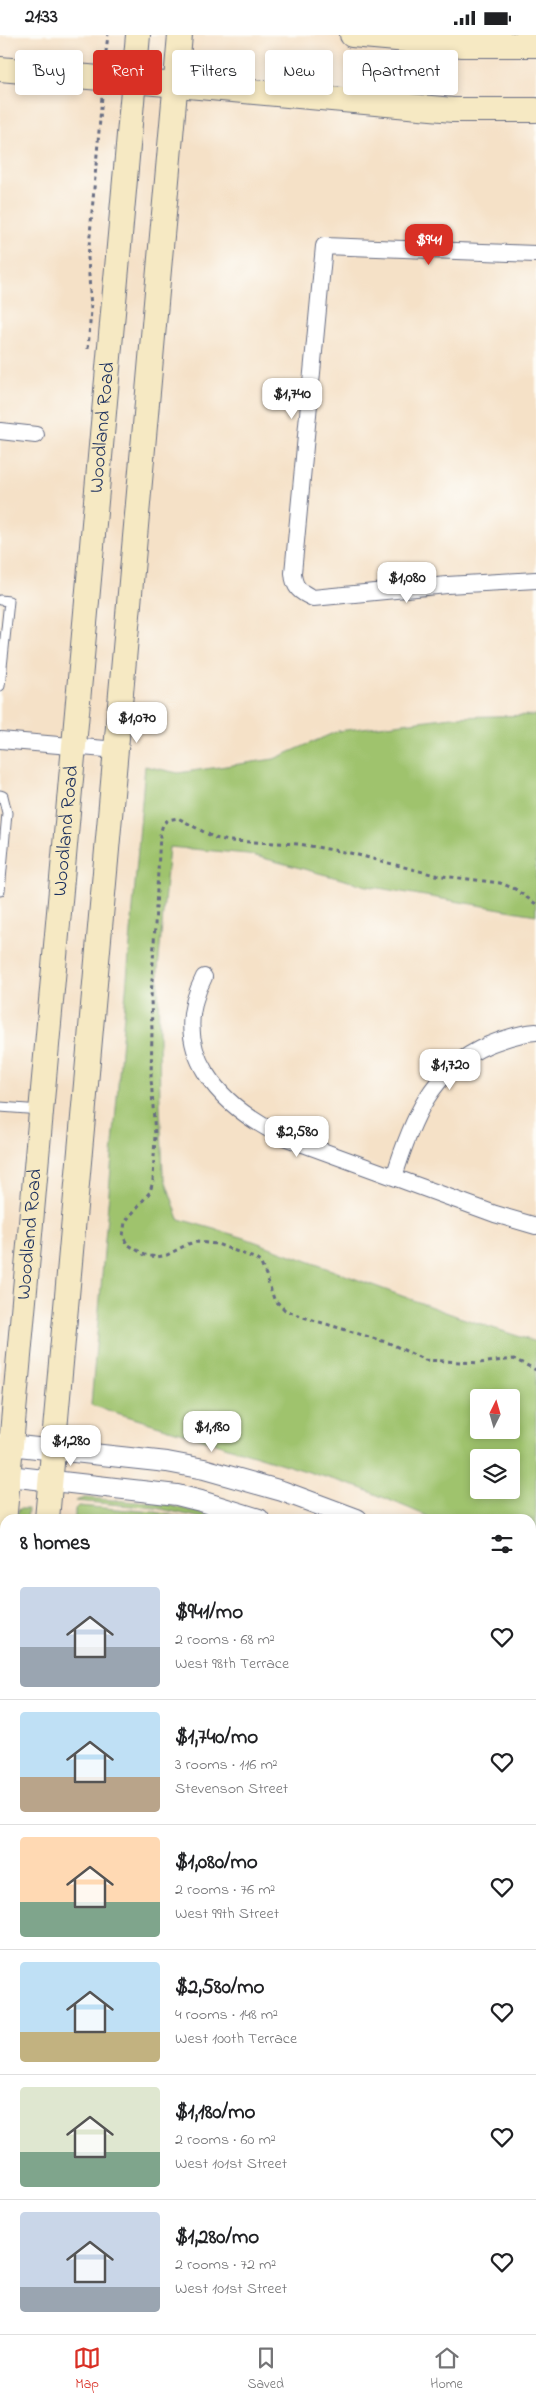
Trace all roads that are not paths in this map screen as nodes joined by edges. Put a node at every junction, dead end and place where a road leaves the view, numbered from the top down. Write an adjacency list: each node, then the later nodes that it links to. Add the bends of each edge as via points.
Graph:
1 (138, 35): 5 (main road, Woodland Road)
2 (180, 35): 6 (main road, Woodland Road)
3 (352, 35): 4 (main road, via 463,45)
4 (536, 45)
5 (137, 50)
6 (178, 50)
7 (0, 69): 8 (main road)
8 (93, 77)
9 (255, 92): 12 (main road, via 454,109)
10 (133, 95): 20 (main road, Woodland Road)
11 (174, 95): 21 (main road, Woodland Road)
12 (536, 110)
13 (536, 254): 16 (street, via 324,246 293,573 300,592 313,598)
14 (0, 431): 15 (street)
15 (36, 435)
16 (536, 580)
17 (0, 601): 18 (lane, via 9,601)
18 (0, 685)
19 (0, 740): 20 (street)
20 (74, 746): 21 (street); 27 (main road, Woodland Road)
21 (117, 750): 31 (main road, Woodland Road)
22 (0, 795): 23 (lane, via 8,813)
23 (0, 891)
24 (204, 977): 28 (street, via 193,1004 192,1039 209,1079 239,1112 284,1137)
25 (536, 1033): 28 (street, via 500,1040 475,1050 440,1077 414,1117)
26 (0, 1107): 27 (lane)
27 (42, 1110): 30 (main road, Woodland Road)
28 (394, 1177): 29 (street, via 494,1214)
29 (536, 1225)
30 (6, 1445): 31 (street); 32 (main road, Woodland Road)
31 (53, 1449): 33 (main road, Woodland Road); 37 (street, via 204,1469 282,1491)
32 (4, 1475): 33 (street); 34 (main road, Woodland Road)
33 (50, 1481): 35 (main road, Woodland Road); 36 (street, via 177,1495)
34 (2, 1514)
35 (47, 1514)
36 (243, 1514)
37 (344, 1514)

